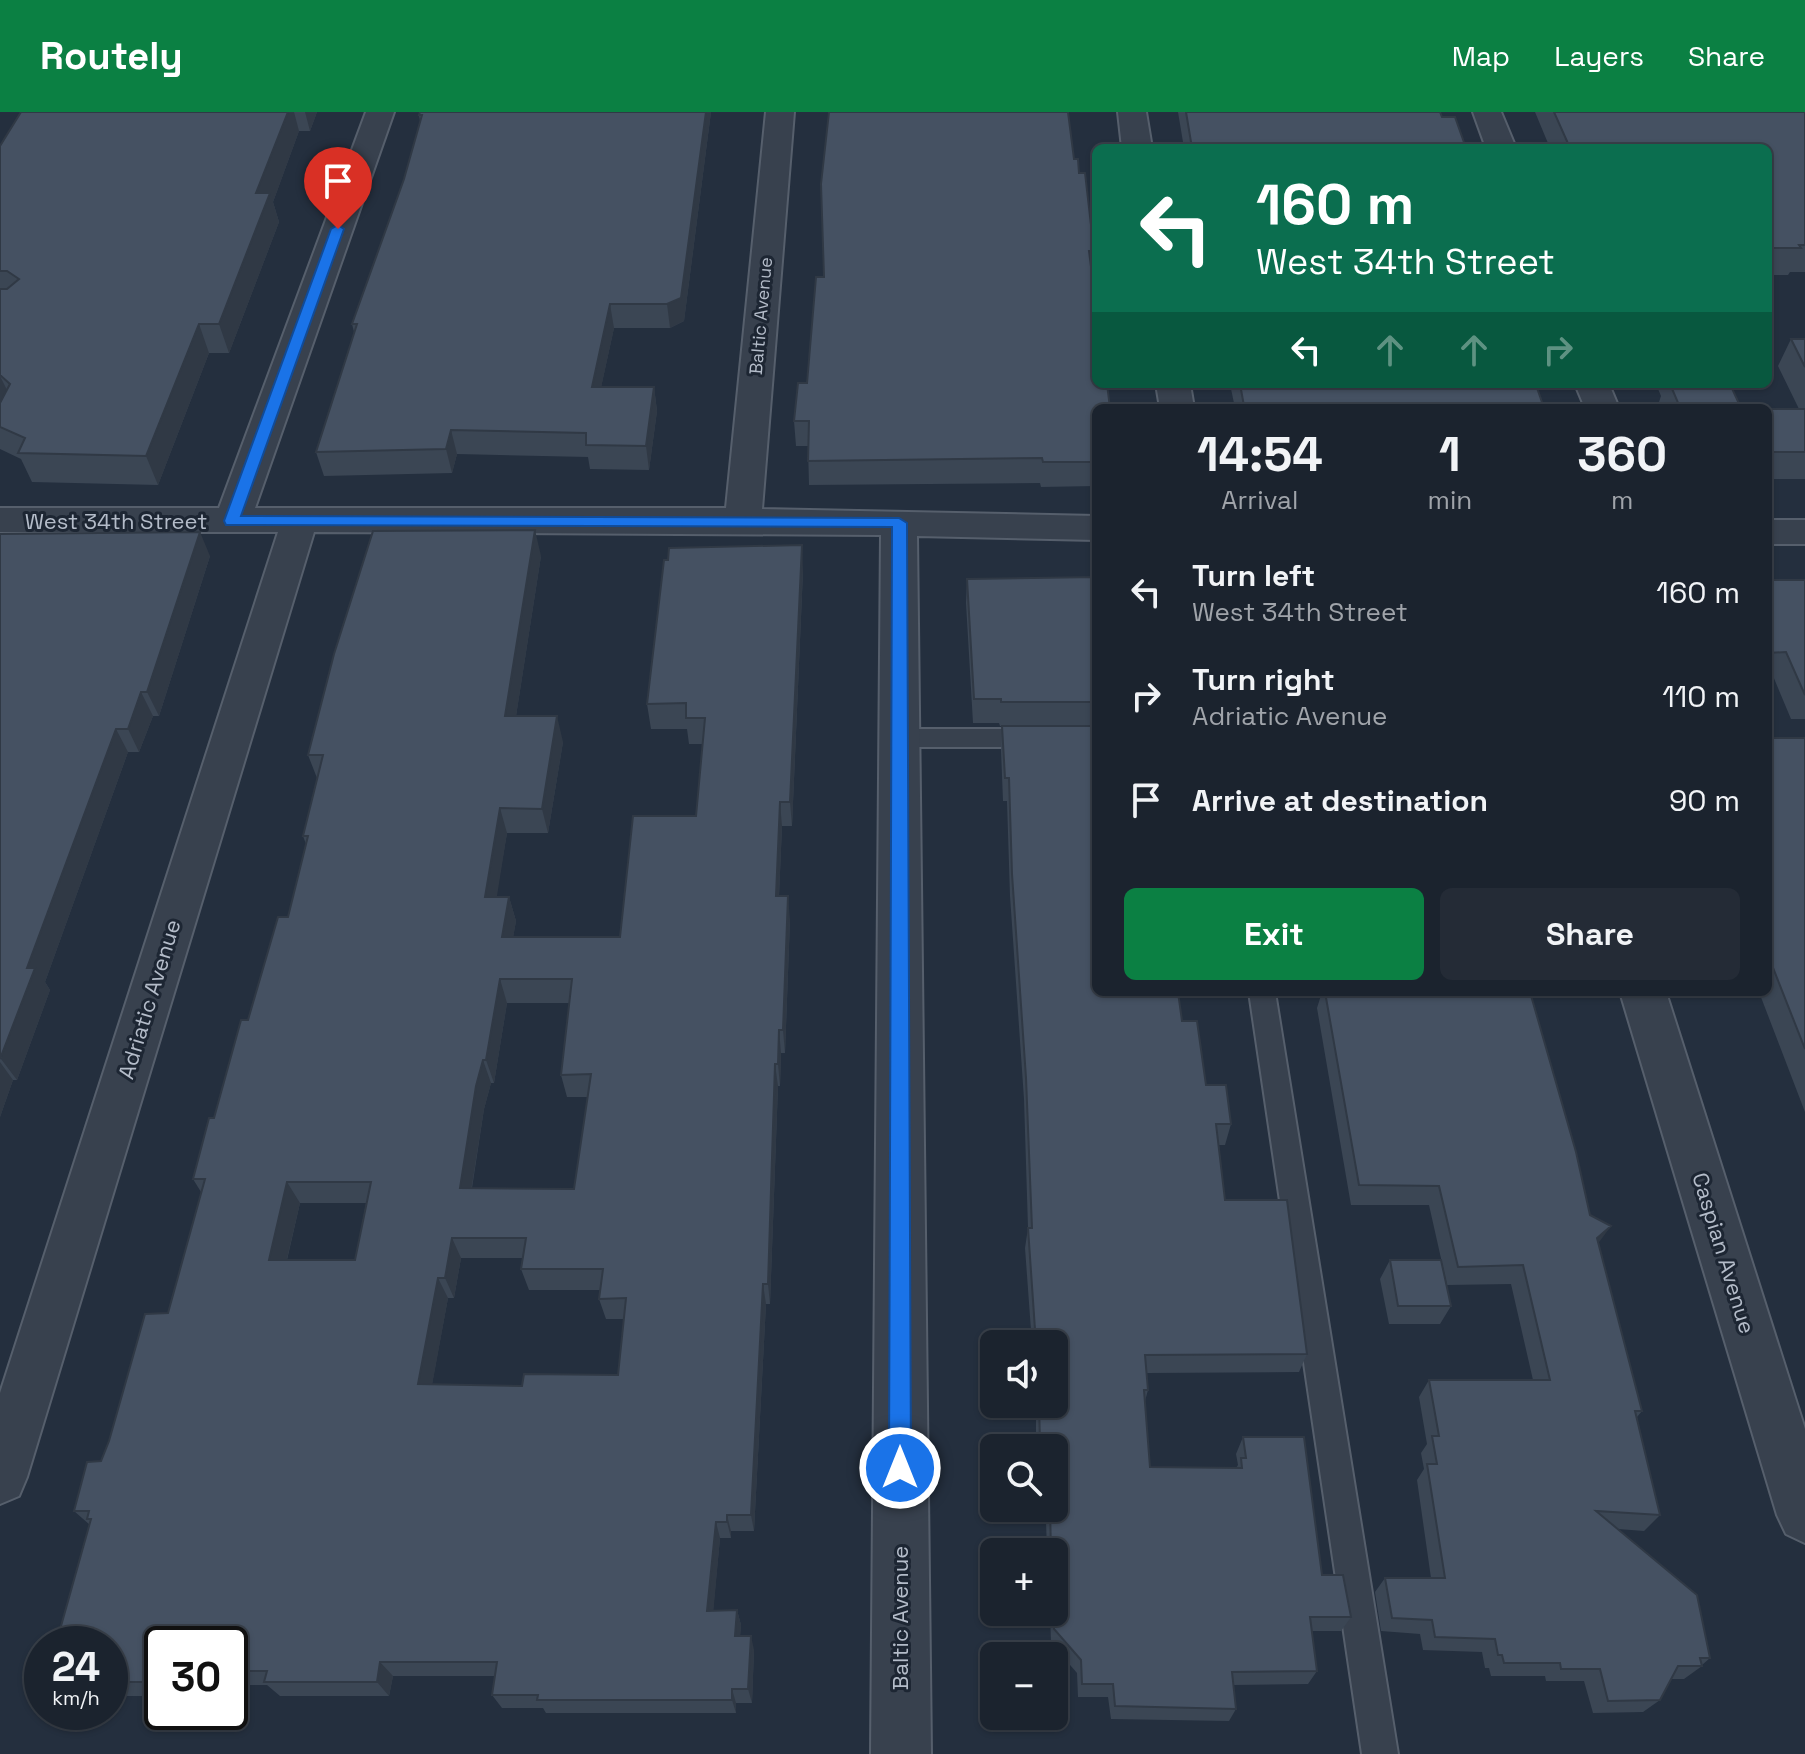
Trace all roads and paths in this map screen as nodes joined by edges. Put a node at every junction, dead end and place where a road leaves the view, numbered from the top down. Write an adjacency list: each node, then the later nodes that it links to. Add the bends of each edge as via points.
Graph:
1 (380, 112): 9 (street)
2 (780, 112): 8 (street, Baltic Avenue)
3 (1132, 112): 5 (street)
4 (1487, 112): 6 (street)
5 (1136, 144)
6 (1499, 144)
7 (0, 520): 9 (street, West 34th Street)
8 (743, 520): 10 (street, West 34th Street); 11 (street, West 34th Street)
9 (232, 521): 10 (street, West 34th Street)
10 (299, 522): 19 (street, Adriatic Avenue)
11 (899, 523): 12 (street, West 34th Street); 15 (street, Baltic Avenue)
12 (1092, 528)
13 (1772, 532): 14 (street)
14 (1805, 532)
15 (899, 738): 16 (lane); 21 (street, Baltic Avenue)
16 (1092, 738)
17 (1263, 996): 22 (lane)
18 (1644, 996): 20 (street, Caspian Avenue)
19 (0, 1477)
20 (1805, 1515)
21 (901, 1754)
22 (1380, 1754)

